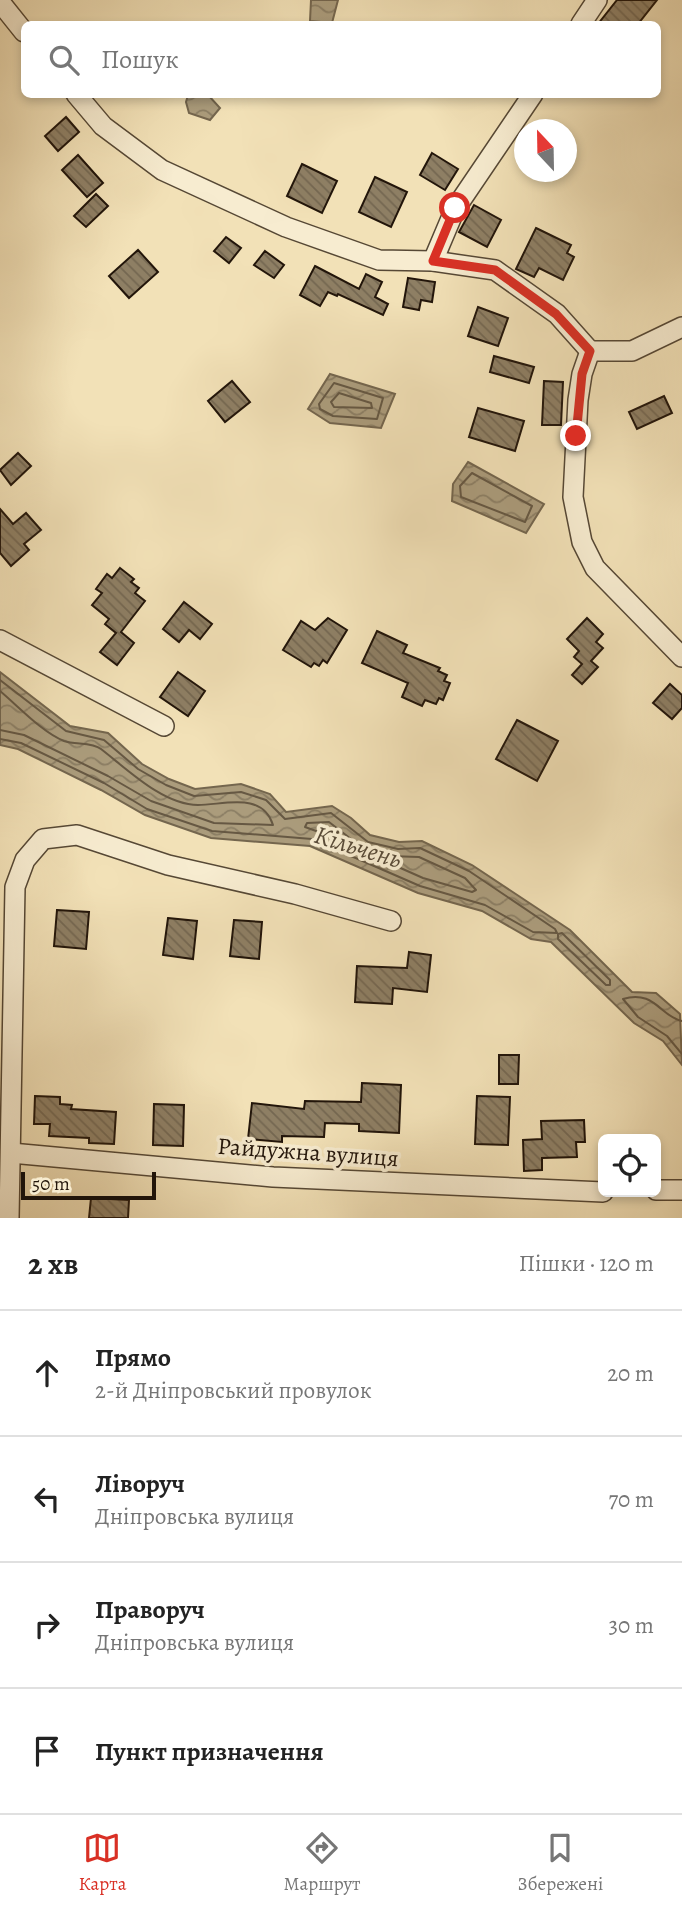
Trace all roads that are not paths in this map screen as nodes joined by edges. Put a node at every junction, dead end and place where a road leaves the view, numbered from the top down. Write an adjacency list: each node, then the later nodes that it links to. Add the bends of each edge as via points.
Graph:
1 (597, 0): 3 (street)
2 (0, 2): 4 (street)
3 (583, 21)
4 (21, 28)
5 (79, 98): 7 (street, via 103,126 162,170 227,201 379,260)
6 (530, 98): 7 (street, via 455,208)
7 (433, 261): 9 (street, via 495,270 556,314)
8 (682, 327): 9 (street, via 632,351)
9 (590, 351): 11 (street, via 578,400 573,497 582,542 594,568)
10 (0, 640): 12 (street)
11 (682, 657)
12 (164, 726)
13 (391, 921): 14 (street, via 168,865 77,835 43,839 25,860 15,887)
14 (11, 1153): 17 (street, Райдужна вулиця, via 273,1177); 18 (street)
15 (682, 1190): 16 (street)
16 (661, 1191)
17 (598, 1192)
18 (9, 1218)

